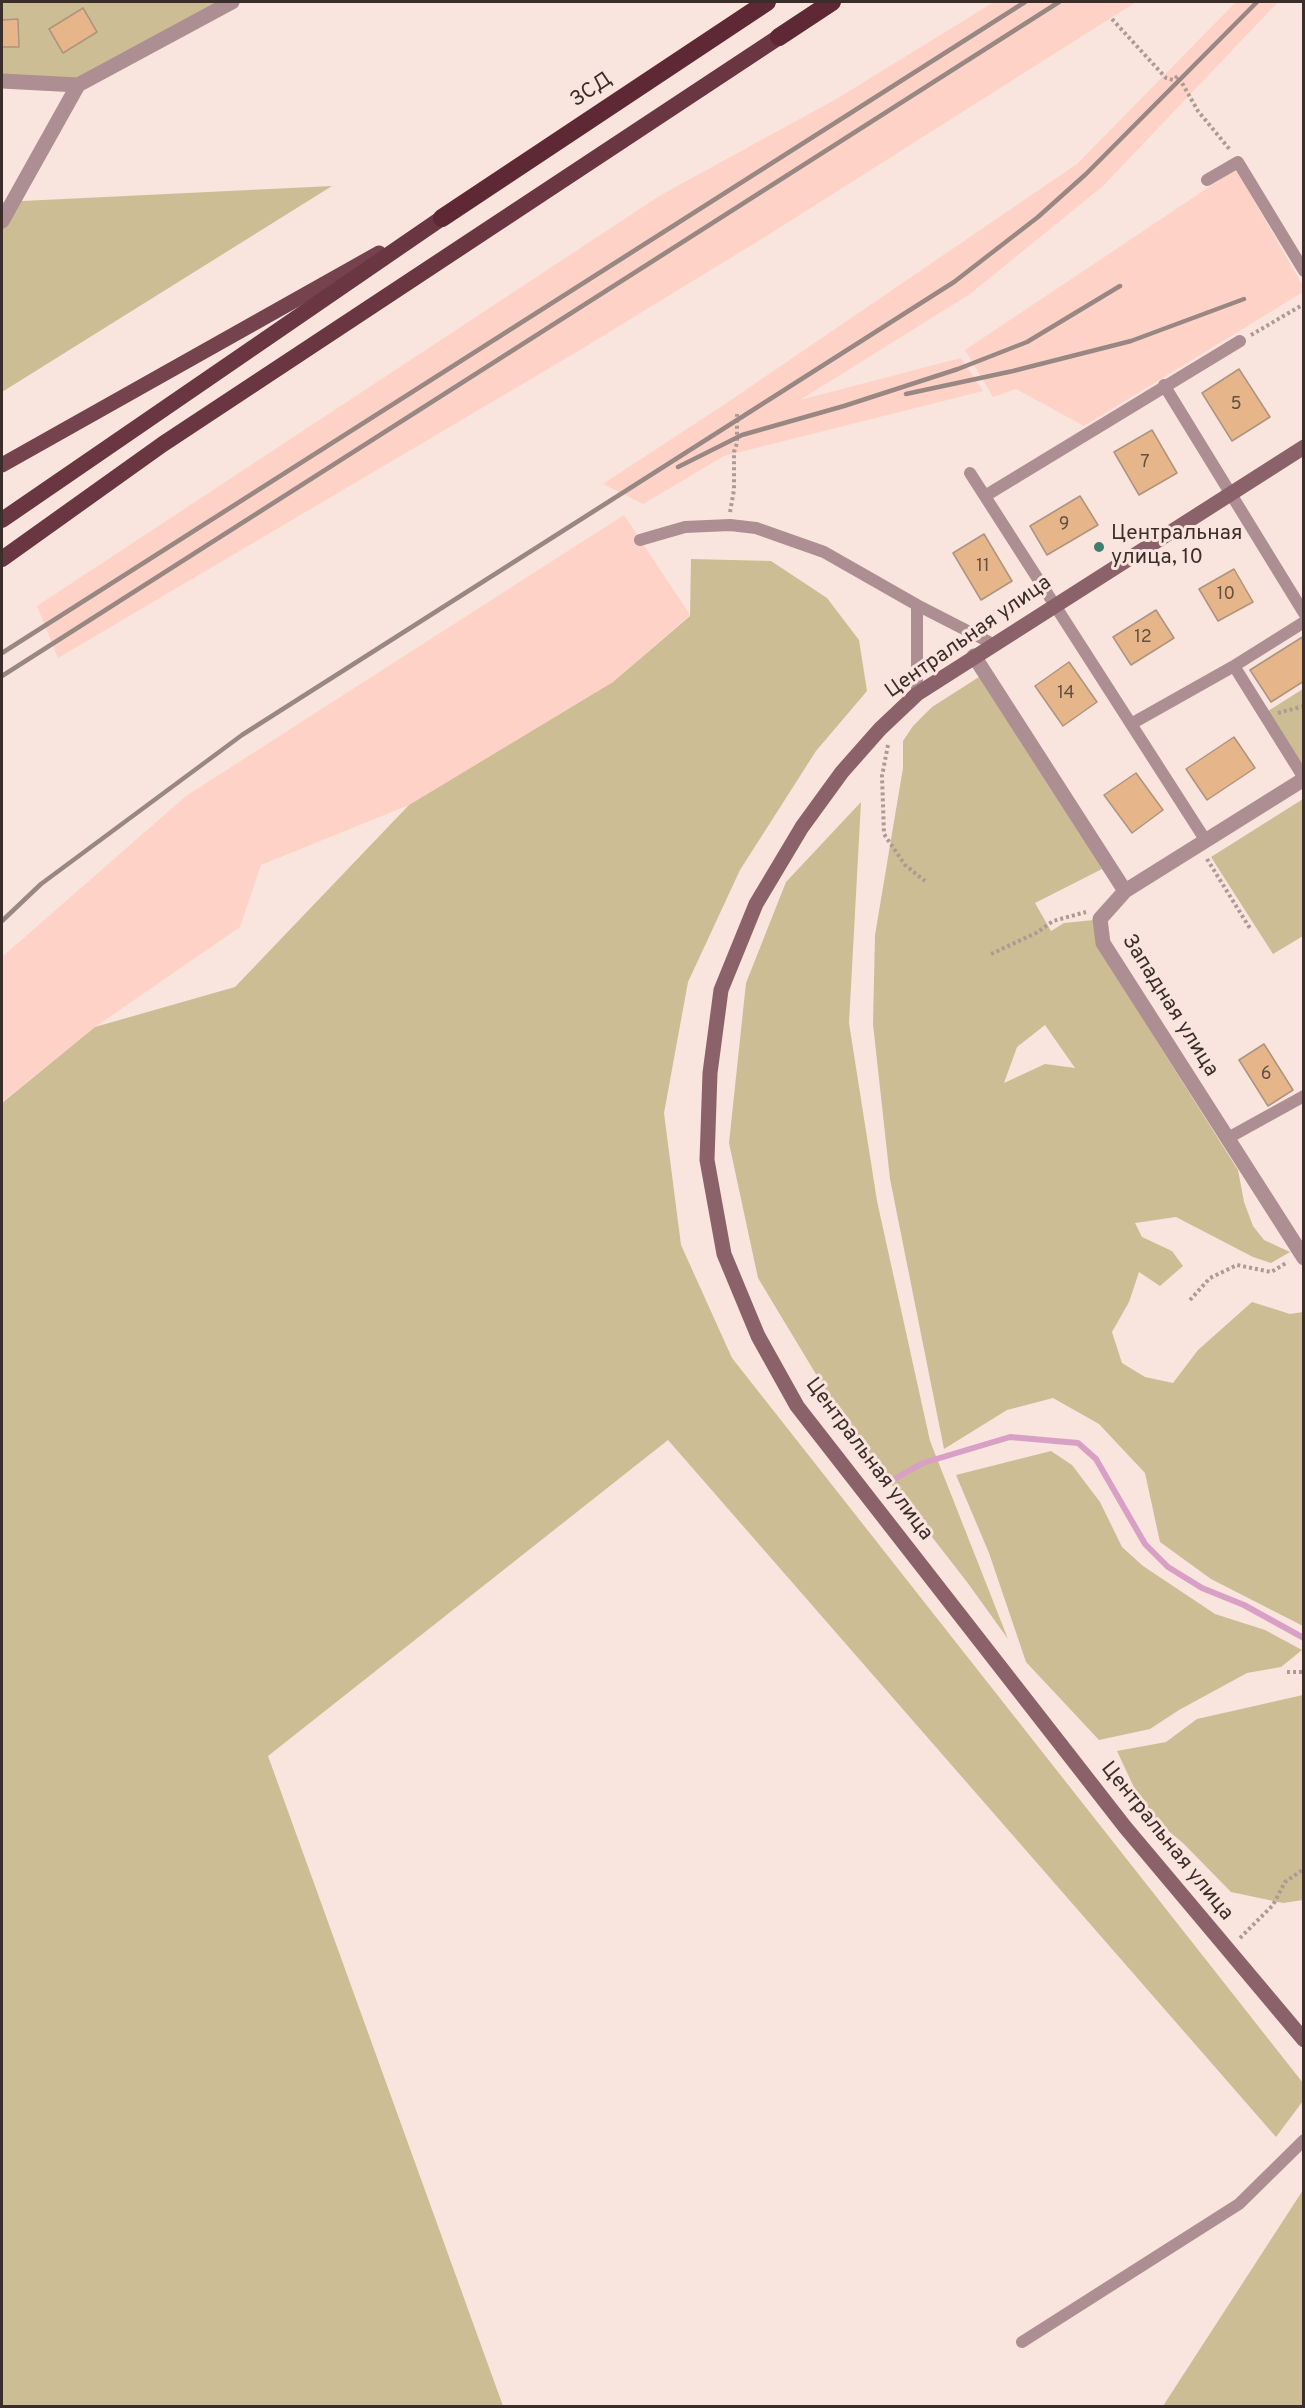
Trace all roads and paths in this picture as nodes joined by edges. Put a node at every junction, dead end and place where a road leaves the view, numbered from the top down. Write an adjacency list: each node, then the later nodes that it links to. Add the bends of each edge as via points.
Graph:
1 (232, 2): 7 (street)
2 (767, 2): 10 (highway, ЗСД)
3 (832, 2): 5 (highway)
4 (1112, 19): 8 (path, via 1166,78 1173,80 1178,76 1198,111)
5 (779, 37): 25 (highway, via 164,444)
6 (2, 81): 7 (street)
7 (78, 85): 11 (street)
8 (1238, 162): 9 (lane); 12 (lane)
9 (1207, 180)
10 (442, 218): 18 (main road); 22 (highway)
11 (2, 221)
12 (1304, 271)
13 (1304, 304): 14 (path)
14 (1239, 341): 15 (lane)
15 (1164, 385): 20 (lane); 21 (lane)
16 (737, 414): 23 (path)
17 (1304, 447): 20 (main road, Центральная улица)
18 (2, 465)
19 (970, 473): 21 (lane)
20 (1229, 494): 26 (main road, Центральная улица); 28 (lane)
21 (985, 496): 26 (lane)
22 (2, 520)
23 (730, 525): 24 (lane, via 685,527); 27 (lane, via 756,528 824,552)
24 (640, 540)
25 (2, 559)
26 (1054, 604): 30 (main road, Центральная улица); 37 (lane)
27 (917, 605): 30 (lane); 33 (lane)
28 (1304, 613)
29 (1304, 622): 32 (lane)
30 (993, 644): 31 (main road, Центральная улица)
31 (974, 656): 33 (main road, Центральная улица); 41 (street)
32 (1234, 666): 36 (lane); 37 (lane)
33 (917, 694): 35 (main road, Центральная улица)
34 (1304, 706): 36 (path, via 1282,711)
35 (894, 715): 40 (path, via 882,776 884,834 894,852); 52 (main road, Центральная улица, via 842,772 802,827 756,904 721,990 710,1073 707,1160 724,1254 758,1336 797,1406 1125,1827)
36 (1267, 720): 38 (lane)
37 (1131, 724): 39 (lane)
38 (1304, 778): 39 (street)
39 (1203, 843): 41 (street); 43 (path)
40 (925, 881)
41 (1125, 891): 42 (street)
42 (1107, 910): 44 (path, via 1053,921); 46 (street, Западная улица, via 1101,919 1103,943)
43 (1251, 930)
44 (991, 954)
45 (1304, 1096): 46 (lane)
46 (1228, 1138): 47 (street, Западная улица)
47 (1302, 1255): 48 (path, via 1271,1272 1237,1265 1224,1270 1210,1278)
48 (1190, 1300)
49 (1287, 1672): 50 (path)
50 (1304, 1672)
51 (1304, 1869): 52 (path, via 1285,1882 1273,1905 1254,1927)
52 (1226, 1949): 53 (main road, Центральная улица)
53 (1304, 2040)
54 (1304, 2140): 55 (lane, via 1239,2204)
55 (1022, 2342)

